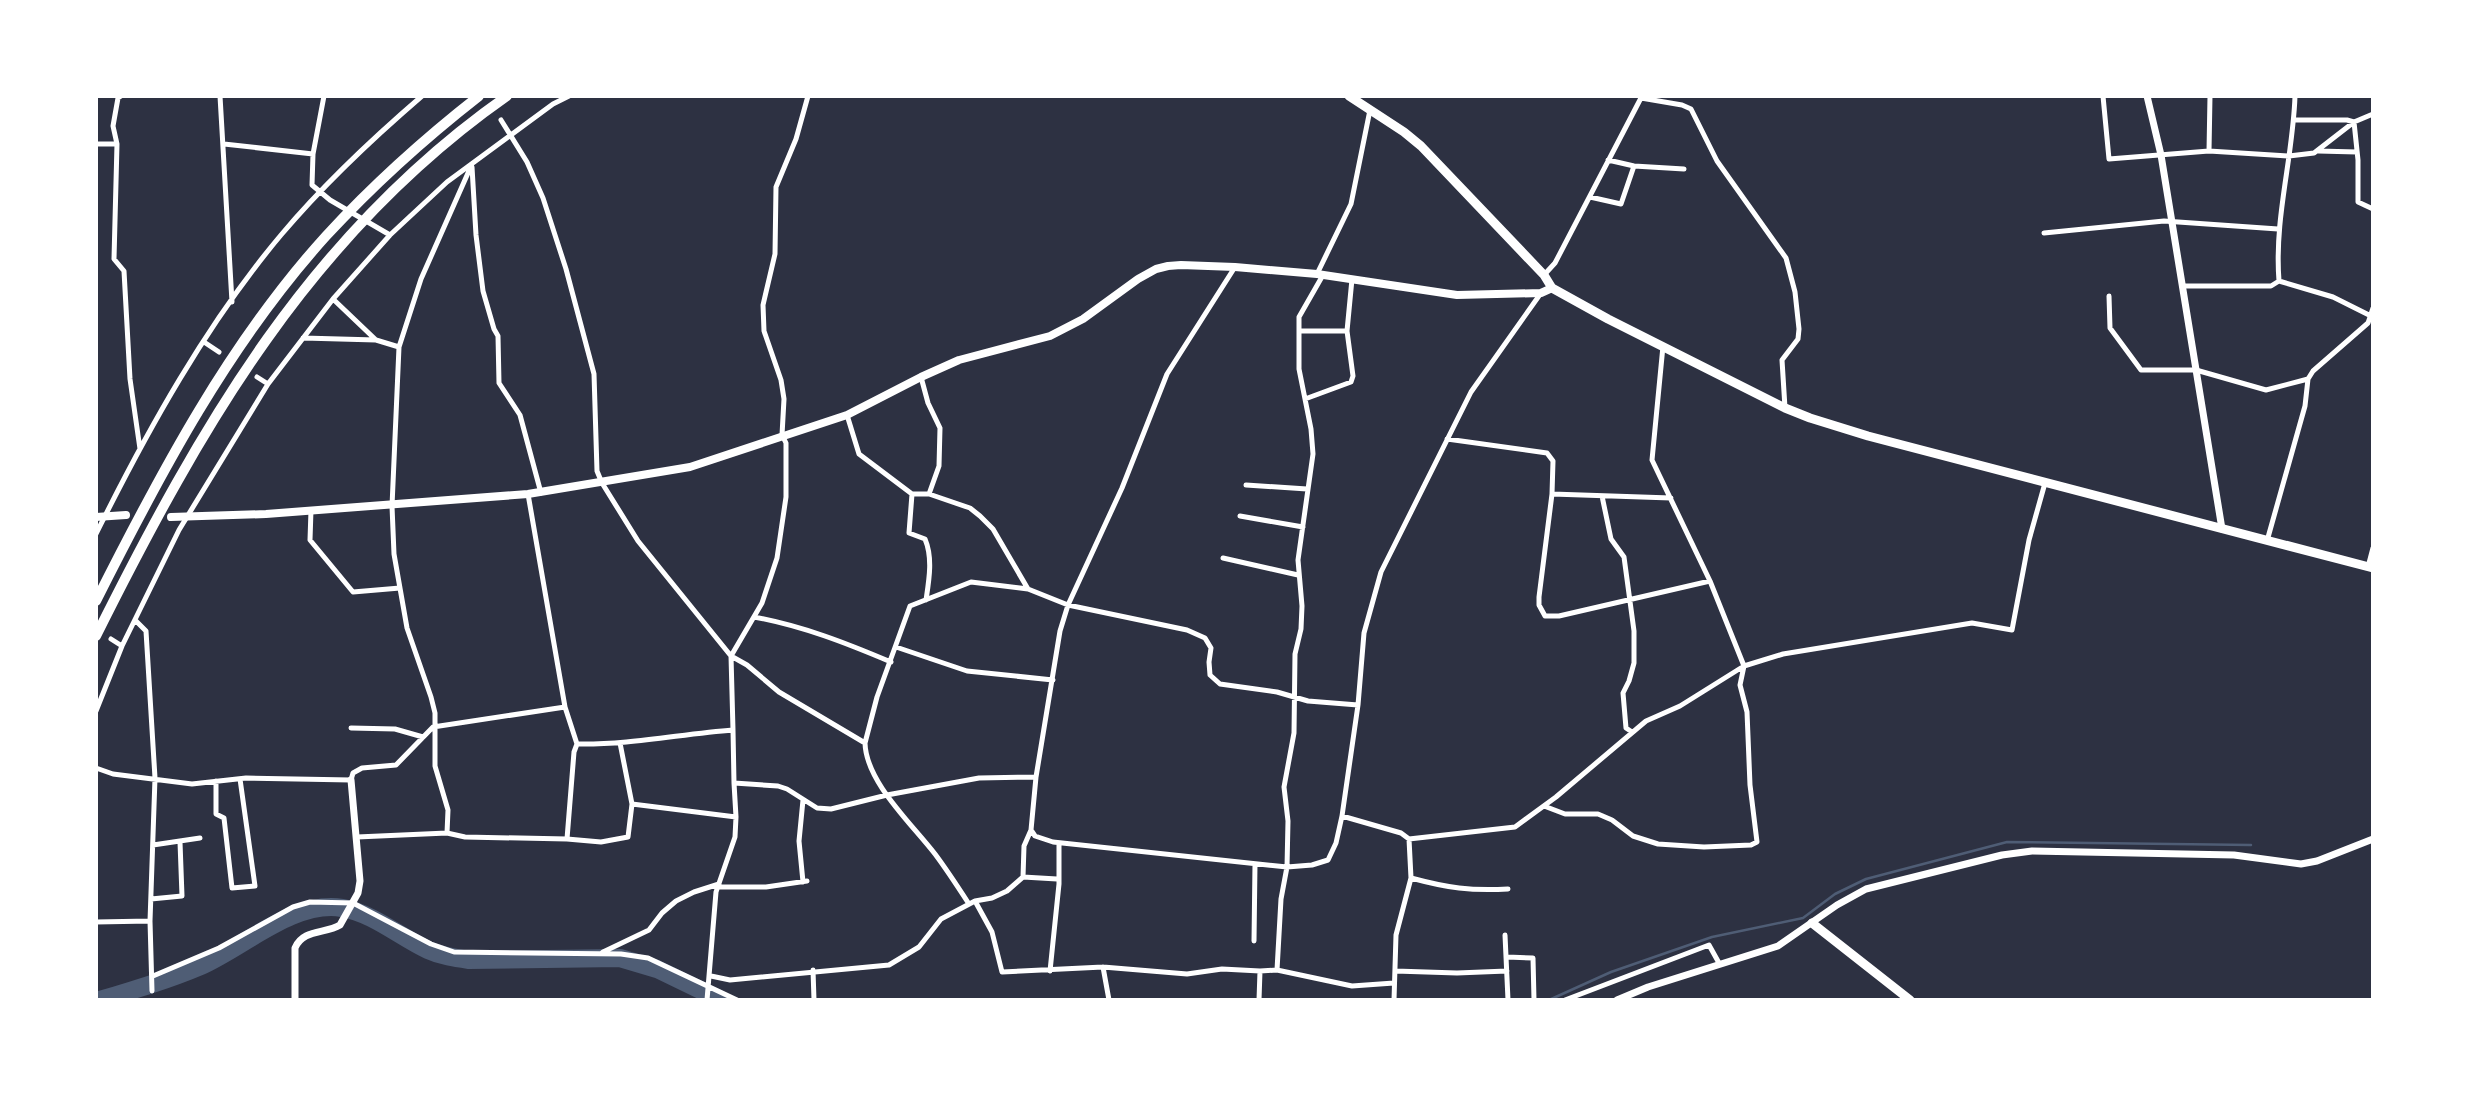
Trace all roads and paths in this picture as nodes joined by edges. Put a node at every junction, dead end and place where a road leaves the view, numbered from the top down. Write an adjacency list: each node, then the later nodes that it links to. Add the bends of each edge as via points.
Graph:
1 (121, 96): 22 (street, via 113,126)
2 (220, 96): 23 (street)
3 (324, 96): 27 (street)
4 (422, 96): 34 (street)
5 (479, 96): 104 (highway, via 358,202 268,309 212,391)
6 (507, 96): 108 (highway, via 434,153 379,205 279,320 173,488)
7 (569, 96): 20 (street)
8 (808, 96): 70 (street, via 776,187 775,254 763,305 764,331 784,399)
9 (1349, 96): 15 (main road)
10 (2103, 96): 28 (street, via 2109,159)
11 (2147, 96): 28 (street)
12 (2210, 96): 24 (street)
13 (2295, 96): 18 (street)
14 (1642, 97): 30 (street); 68 (street, via 1691,109 1717,162 1786,258 1799,329 1798,339 1782,360)
15 (1370, 110): 42 (street, via 1350,204); 43 (main road, via 1421,145)
16 (2373, 114): 19 (street)
17 (501, 120): 20 (street)
18 (2294, 120): 19 (street); 29 (street)
19 (2354, 122): 25 (street); 26 (street)
20 (511, 137): 31 (street); 73 (street, via 543,198 594,374 597,471)
21 (96, 144): 22 (street)
22 (117, 144): 72 (street, via 114,259 124,271 130,379)
23 (224, 144): 27 (street); 51 (street)
24 (2209, 151): 28 (street); 29 (street)
25 (2317, 151): 26 (street); 29 (street)
26 (2357, 152): 36 (street, via 2358,202)
27 (313, 154): 34 (street, via 312,186)
28 (2161, 155): 37 (street)
29 (2289, 156): 38 (street)
30 (1608, 160): 32 (street); 35 (street)
31 (472, 164): 40 (street); 60 (street, via 421,279); 77 (street, via 483,291 498,336 499,383 520,415)
32 (1634, 166): 33 (street); 35 (street, via 1621,204)
33 (1684, 169)
34 (320, 191): 40 (street); 51 (street)
35 (1590, 197): 43 (street)
36 (2373, 209)
37 (2172, 222): 38 (street); 39 (street); 46 (street)
38 (2278, 229): 45 (street)
39 (2044, 233)
40 (390, 235): 50 (street)
41 (1235, 267): 42 (main road); 64 (main road, via 1181,265 1156,270 1050,336 959,360); 105 (street, via 1167,374 1122,488)
42 (1320, 274): 44 (main road); 54 (street, via 1299,317)
43 (1544, 275): 47 (main road)
44 (1352, 279): 48 (main road, via 1457,295); 55 (street)
45 (2279, 281): 46 (street, via 2271,286); 53 (street, via 2333,297)
46 (2182, 286): 62 (street)
47 (1552, 288): 48 (main road); 59 (main road)
48 (1541, 293): 71 (street, via 1471,392)
49 (2109, 296): 62 (street, via 2110,328 2141,370)
50 (333, 299): 56 (street); 57 (street)
51 (232, 302): 58 (street)
52 (2373, 308): 53 (street)
53 (2371, 317): 65 (street)
54 (1299, 331): 55 (street); 67 (street)
55 (1347, 331): 67 (street, via 1351,382)
56 (303, 338): 57 (street); 66 (street)
57 (376, 340): 60 (street)
58 (204, 342): 61 (street); 72 (street)
59 (1663, 346): 68 (main road); 83 (street, via 1652,460)
60 (399, 347): 84 (street)
61 (219, 352)
62 (2196, 370): 65 (street, via 2266,390); 92 (street)
63 (257, 377): 66 (street)
64 (921, 377): 69 (main road); 79 (street, via 940,428 939,466)
65 (2308, 379): 94 (street, via 2305,406)
66 (268, 384): 87 (street)
67 (1305, 399): 76 (street, via 1313,454)
68 (1785, 408): 74 (main road, via 1868,436)
69 (847, 415): 70 (main road); 81 (street, via 859,454)
70 (782, 435): 73 (main road, via 690,467); 106 (street, via 786,497 778,558)
71 (1447, 439): 80 (street, via 1546,453 1553,461); 117 (street, via 1381,572 1364,633)
72 (140, 449): 89 (street)
73 (602, 483): 77 (main road); 112 (street, via 638,541)
74 (2045, 483): 92 (main road); 114 (street, via 2012,630 1972,623 1783,654)
75 (1247, 485): 76 (street)
76 (1307, 489): 91 (street)
77 (541, 493): 78 (main road)
78 (528, 494): 84 (main road); 118 (street)
79 (929, 494): 81 (street); 101 (street, via 980,516 993,529)
80 (1552, 494): 82 (street); 103 (street, via 1539,597 1545,616)
81 (912, 495): 102 (street, via 909,533 925,539 928,547)
82 (1602, 496): 83 (street); 103 (street, via 1611,539 1624,557)
83 (1671, 498): 99 (street)
84 (392, 506): 85 (main road); 100 (street)
85 (311, 510): 87 (main road); 100 (street, via 310,540 353,592)
86 (126, 515): 89 (main road)
87 (189, 516): 90 (main road); 107 (street)
88 (1240, 516): 91 (street)
89 (101, 517): 93 (street)
90 (171, 517)
91 (1303, 527): 98 (street)
92 (2222, 529): 94 (main road)
93 (96, 534)
94 (2267, 541): 97 (main road)
95 (2373, 548): 97 (street)
96 (1223, 558): 98 (street)
97 (2370, 568)
98 (1298, 575): 116 (street, via 1302,606 1295,654)
99 (1710, 581): 103 (street); 114 (street)
100 (400, 588): 120 (street, via 407,628 432,697)
101 (1028, 589): 102 (street, via 971,582); 105 (street)
102 (926, 600): 111 (street, via 910,606)
103 (1629, 600): 123 (street, via 1634,663 1623,693 1626,728)
104 (96, 601)
105 (1068, 605): 115 (street); 116 (street, via 1188,630 1205,638 1211,648 1210,675 1220,684)
106 (754, 617): 112 (street); 113 (street, via 821,633)
107 (136, 621): 110 (street); 130 (street, via 146,631)
108 (96, 636)
109 (111, 639): 110 (street)
110 (122, 646): 119 (street)
111 (896, 647): 113 (street); 115 (street, via 967,671)
112 (731, 656): 122 (street); 126 (street, via 779,692)
113 (891, 662): 126 (street)
114 (1744, 666): 123 (street); 138 (street, via 1740,685 1747,712 1757,842 1704,847 1658,844 1633,836 1598,814 1564,814)
115 (1053, 680): 129 (street)
116 (1296, 698): 117 (street); 152 (street, via 1284,787)
117 (1358, 705): 139 (street)
118 (565, 707): 120 (street); 127 (street)
119 (96, 711)
120 (433, 727): 124 (street); 142 (street, via 435,766 448,810)
121 (351, 729): 124 (street, via 395,729)
122 (733, 730): 125 (street); 134 (street)
123 (1632, 732): 138 (street)
124 (423, 737): 132 (street, via 396,765 362,768)
125 (620, 743): 127 (street); 137 (street)
126 (866, 743): 135 (street, via 866,757)
127 (577, 744): 145 (street)
128 (96, 768): 130 (street)
129 (1036, 777): 135 (street, via 979,778); 141 (street)
130 (155, 778): 133 (street, via 192,784); 150 (street)
131 (240, 779): 132 (street); 133 (street); 133 (street, via 255,886 232,888 224,818 216,814)
132 (351, 780): 143 (street)
133 (216, 781)
134 (734, 783): 136 (street, via 778,786); 140 (street)
135 (887, 795): 136 (street, via 831,809); 159 (street)
136 (803, 800): 156 (street, via 799,841 805,882)
137 (632, 804): 140 (street); 145 (street, via 628,837 601,842)
138 (1544, 806): 146 (street, via 1515,827)
139 (1342, 816): 146 (street); 152 (street, via 1328,860)
140 (736, 817): 156 (street)
141 (1031, 830): 149 (street, via 1035,836); 153 (street, via 1024,846)
142 (447, 833): 143 (street); 145 (street)
143 (357, 837): 160 (street, via 360,881)
144 (200, 838): 148 (street)
145 (568, 839)
146 (1409, 839): 154 (street)
147 (2373, 839): 163 (street, via 2301,864 2234,855 2032,851 2002,855 1866,890)
148 (180, 842): 150 (street); 158 (street, via 182,896)
149 (1059, 843): 151 (street); 155 (street)
150 (153, 845): 158 (street)
151 (1255, 864): 152 (street); 165 (street)
152 (1287, 867): 171 (street)
153 (1023, 877): 155 (street); 159 (street, via 1007,891)
154 (1411, 878): 157 (street, via 1471,891); 174 (street, via 1396,935)
155 (1057, 879): 172 (street)
156 (718, 886): 166 (street, via 676,901 649,930); 176 (street)
157 (1508, 889)
158 (151, 899): 161 (street)
159 (972, 902): 170 (street, via 941,919 919,947 888,965); 172 (street, via 992,932 1002,972)
160 (352, 905): 166 (street, via 454,952); 177 (street, via 310,902 293,907 219,948); 181 (street, via 336,928 297,942)
161 (150, 921): 162 (street); 177 (street)
162 (96, 922)
163 (1812, 923): 168 (street, via 1778,946); 192 (main road)
164 (1505, 935): 167 (street)
165 (1254, 941)
166 (600, 953): 179 (street, via 648,958)
167 (1507, 957): 175 (street); 189 (street, via 1533,958)
168 (1719, 963): 190 (street, via 1709,945); 191 (street)
169 (1103, 967): 172 (street); 173 (street, via 1187,974 1222,969); 185 (street)
170 (813, 970): 176 (street, via 730,979); 184 (street)
171 (1277, 970): 173 (street); 178 (street, via 1352,986)
172 (1050, 971)
173 (1259, 971): 186 (street)
174 (1395, 971): 175 (street); 178 (street)
175 (1507, 971): 188 (street)
176 (711, 976): 179 (street)
177 (153, 977): 180 (street)
178 (1394, 983): 187 (street)
179 (708, 988): 182 (street); 183 (street)
180 (152, 991)
181 (295, 1000)
182 (707, 1000)
183 (737, 1000)
184 (814, 1000)
185 (1109, 1000)
186 (1258, 1000)
187 (1394, 1000)
188 (1508, 1000)
189 (1534, 1000)
190 (1565, 1000)
191 (1617, 1000)
192 (1910, 1000)

